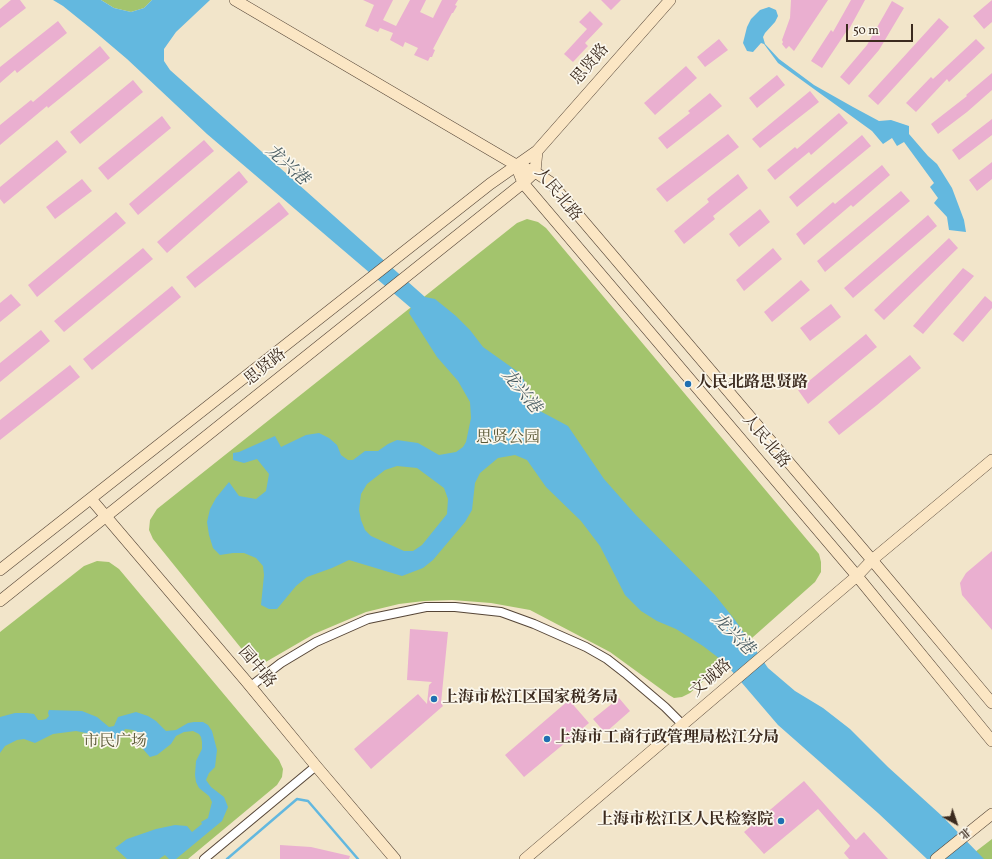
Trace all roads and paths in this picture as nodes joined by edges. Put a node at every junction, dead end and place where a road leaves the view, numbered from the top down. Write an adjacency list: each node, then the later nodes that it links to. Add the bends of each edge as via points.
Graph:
1 (235, 0): 4 (main road, 人民北路)
2 (670, 0): 3 (main road, 思贤路)
3 (537, 151): 4 (main road, 思贤路); 5 (main road)
4 (516, 165): 5 (main road, 人民北路); 6 (main road, 人民北路); 8 (main road, 思贤路)
5 (535, 172): 6 (main road, 思贤路); 10 (main road, 人民北路, via 550,182)
6 (523, 183): 9 (main road, 思贤路); 12 (main road, 人民北路)
7 (992, 460): 10 (main road, 文诚路)
8 (91, 499): 9 (main road, 园中路); 11 (main road, 思贤路)
9 (106, 517): 13 (main road, 思贤路); 14 (main road, 园中路)
10 (872, 560): 12 (main road, 文诚路); 15 (main road, 人民北路)
11 (0, 570)
12 (857, 576): 16 (main road, 文诚路); 17 (main road, 人民北路)
13 (0, 601)
14 (250, 686): 16 (street, via 316,642 368,620 426,607 455,607 501,612 586,647 625,673); 18 (main road, 园中路)
15 (992, 703)
16 (683, 725): 22 (main road, 文诚路)
17 (992, 741)
18 (316, 766): 20 (street); 21 (main road, 园中路)
19 (992, 814): 23 (main road)
20 (204, 859)
21 (395, 859)
22 (525, 859)
23 (936, 859)

